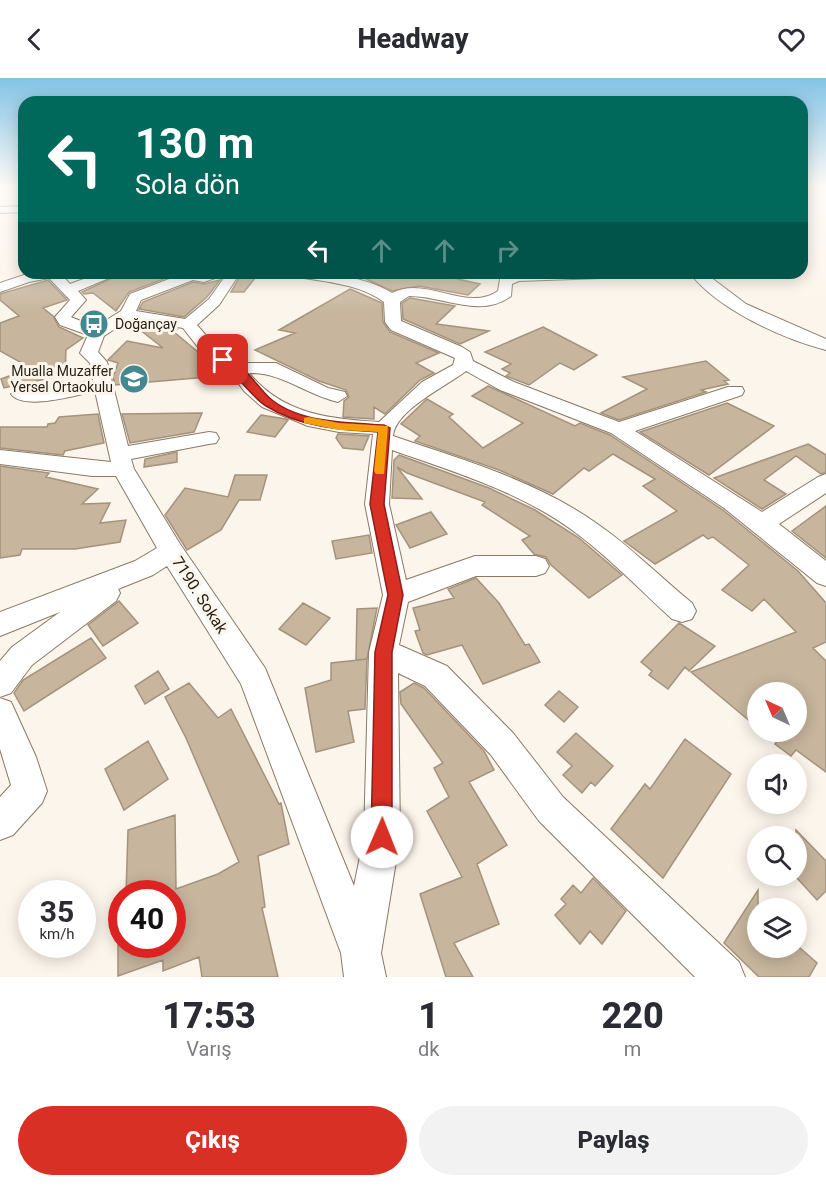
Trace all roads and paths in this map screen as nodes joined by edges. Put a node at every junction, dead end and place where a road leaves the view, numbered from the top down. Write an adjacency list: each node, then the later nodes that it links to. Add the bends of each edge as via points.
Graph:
1 (23, 279): 9 (street)
2 (56, 279): 10 (street)
3 (97, 279): 10 (street)
4 (177, 279): 12 (street, via 135,297)
5 (230, 279): 13 (street, via 214,302)
6 (327, 279): 11 (street)
7 (512, 279): 11 (street, via 505,282 506,293 493,302 414,292)
8 (703, 279): 15 (street, via 722,297 790,332)
9 (0, 288)
10 (66, 290): 14 (street, via 78,300 63,317 66,322)
11 (392, 300): 16 (street, via 393,322 397,327 456,351 464,356)
12 (127, 314): 13 (street); 14 (street)
13 (188, 324): 17 (street, via 210,351)
14 (97, 333): 18 (street, 7190. Sokak, via 89,352 98,362)
15 (826, 345)
16 (464, 363): 22 (street, via 507,386); 23 (street, via 398,412)
17 (236, 368): 21 (street, via 270,367 323,393); 23 (street, via 269,403 308,420)
18 (102, 384): 20 (street, via 46,396); 26 (street, 7190. Sokak)
19 (735, 391): 22 (street)
20 (20, 394)
21 (338, 396)
22 (618, 429): 28 (street)
23 (384, 434): 33 (street, via 377,504); 35 (street, via 503,481 588,528)
24 (209, 438): 26 (street)
25 (0, 457): 26 (street, via 92,469)
26 (122, 461): 29 (street, 7190. Sokak)
27 (826, 482): 28 (street)
28 (762, 524): 32 (street)
29 (171, 551): 31 (street); 42 (street, 7190. Sokak, via 254,678)
30 (536, 566): 33 (street, via 475,566)
31 (144, 568): 34 (street); 39 (street, via 22,656)
32 (826, 576)
33 (396, 595): 38 (street)
34 (39, 608): 36 (street); 37 (street)
35 (682, 611)
36 (0, 613)
37 (0, 624)
38 (384, 652): 42 (street, via 382,837); 43 (street, via 436,676 502,744 551,809)
39 (0, 684)
40 (0, 713): 41 (street, via 30,790)
41 (0, 822)
42 (363, 965)
43 (724, 977)

